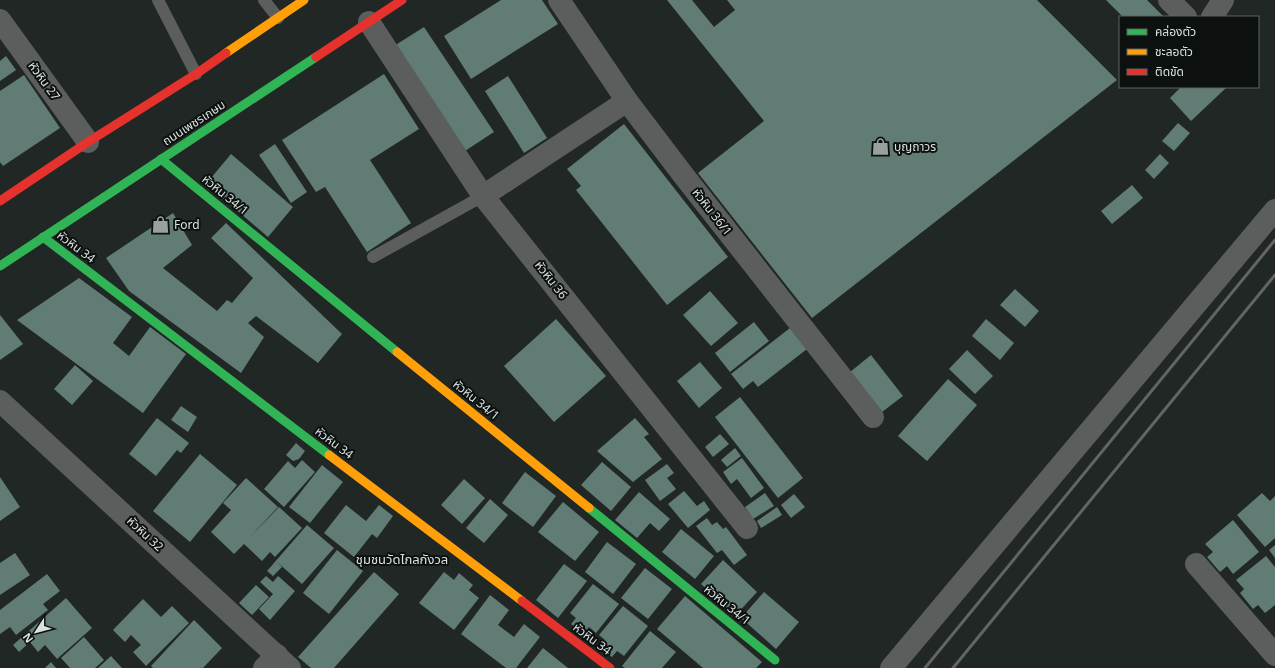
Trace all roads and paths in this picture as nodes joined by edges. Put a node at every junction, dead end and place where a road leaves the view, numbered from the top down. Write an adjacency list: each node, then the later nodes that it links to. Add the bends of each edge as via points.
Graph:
1 (158, 0): 13 (lane)
2 (264, 0): 10 (lane)
3 (304, 0): 10 (street)
4 (402, 0): 12 (street, ถนนเพชรเกษม)
5 (559, 0): 14 (street, หัวหิน 36/1)
6 (1169, 0): 8 (street)
7 (1224, 0): 9 (street)
8 (1185, 16)
9 (1213, 16)
10 (278, 18): 13 (street)
11 (0, 20): 15 (street, หัวหิน 27)
12 (369, 22): 16 (street, ถนนเพชรเกษม); 17 (street, หัวหิน 36)
13 (196, 74): 15 (street)
14 (628, 101): 17 (street); 24 (street, หัวหิน 36/1)
15 (88, 142): 18 (street)
16 (161, 159): 20 (street, ถนนเพชรเกษม); 28 (street, หัวหิน 34/1)
17 (483, 196): 21 (lane); 25 (street, หัวหิน 36)
18 (0, 201)
19 (1275, 210): 31 (street)
20 (43, 237): 22 (street, ถนนเพชรเกษม); 30 (street, หัวหิน 34)
21 (373, 256)
22 (0, 266)
23 (0, 401): 29 (street, หัวหิน 32)
24 (873, 417)
25 (747, 528)
26 (1196, 564): 27 (street)
27 (1275, 655)
28 (775, 660)
29 (277, 664)
30 (610, 668)
31 (891, 668)

